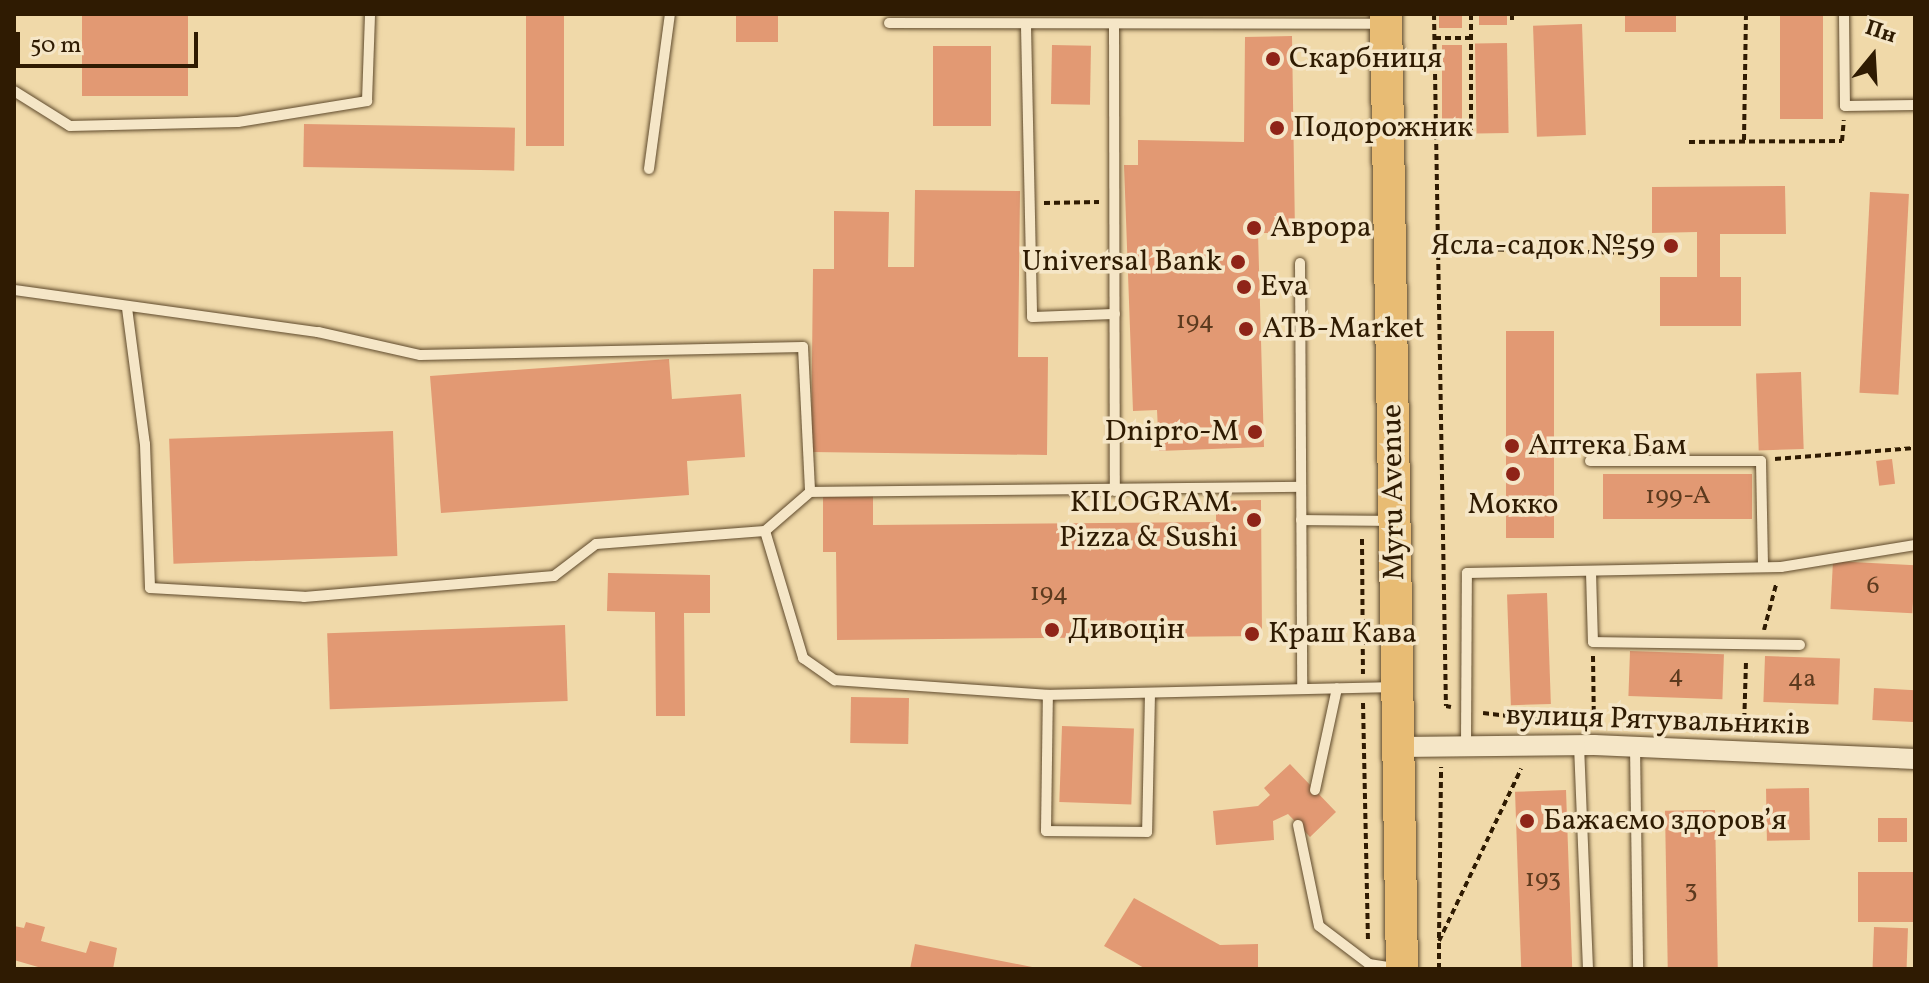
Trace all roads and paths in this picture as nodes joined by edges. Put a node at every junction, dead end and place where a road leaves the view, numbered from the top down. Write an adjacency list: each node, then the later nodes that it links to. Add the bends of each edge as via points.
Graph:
1 (370, 14): 13 (lane, via 367,101 238,122 70,126)
2 (670, 14): 19 (lane)
3 (1434, 14): 11 (path)
4 (1471, 14): 12 (path)
5 (1746, 14): 17 (path)
6 (1844, 14): 15 (lane)
7 (1386, 19): 9 (lane); 36 (main road, Myru Avenue)
8 (889, 23): 10 (lane)
9 (1114, 25): 10 (lane); 20 (lane)
10 (1026, 26): 21 (lane)
11 (1435, 38): 12 (path); 22 (path)
12 (1471, 38): 16 (path)
13 (14, 91)
14 (1915, 105): 15 (lane)
15 (1845, 106): 17 (path, via 1842,141)
16 (1471, 135)
17 (1744, 140): 18 (path)
18 (1689, 142)
19 (649, 169)
20 (1115, 201): 21 (path); 27 (lane)
21 (1030, 203): 27 (lane, via 1032,317)
22 (1438, 248): 23 (path); 52 (path)
23 (1627, 253)
24 (1300, 263): 31 (lane)
25 (14, 290): 26 (lane)
26 (127, 308): 33 (lane, via 318,332 420,355 803,347); 37 (lane, via 145,444 150,588 304,597 554,576 596,544)
27 (1115, 314): 32 (lane)
28 (1915, 448): 30 (path)
29 (1590, 461): 30 (lane)
30 (1761, 461): 39 (lane)
31 (1301, 487): 32 (lane); 34 (lane)
32 (1115, 491): 33 (lane)
33 (810, 492): 37 (lane)
34 (1301, 520): 35 (lane); 48 (lane)
35 (1362, 520): 36 (lane); 49 (path)
36 (1394, 521): 46 (main road, Myru Avenue)
37 (765, 531): 51 (lane, via 803,658 835,680)
38 (1915, 545): 40 (lane)
39 (1763, 567): 40 (lane); 41 (lane)
40 (1781, 567): 44 (path)
41 (1591, 572): 42 (lane); 53 (lane, via 1467,573)
42 (1593, 642): 43 (lane); 55 (path)
43 (1746, 644): 44 (lane); 58 (path)
44 (1760, 644): 45 (lane)
45 (1800, 645)
46 (1399, 686): 49 (lane); 57 (main road, Myru Avenue)
47 (1337, 688): 48 (lane); 49 (lane); 61 (lane)
48 (1302, 689): 50 (lane)
49 (1363, 689): 64 (path)
50 (1150, 693): 51 (lane); 51 (lane, via 1147,832 1046,831)
51 (1048, 695)
52 (1446, 706)
53 (1466, 744): 54 (street, вулиця Рятувальників); 55 (street, вулиця Рятувальників)
54 (1441, 745): 57 (street, вулиця Рятувальників); 63 (path)
55 (1586, 745): 56 (street, вулиця Рятувальників); 67 (lane)
56 (1635, 746): 58 (street, вулиця Рятувальників); 68 (lane)
57 (1399, 747): 65 (main road, Myru Avenue)
58 (1744, 756): 59 (street, вулиця Рятувальників)
59 (1915, 759)
60 (1535, 769): 63 (path, via 1520,769)
61 (1315, 790)
62 (1298, 825): 64 (lane, via 1319,926)
63 (1439, 941): 66 (path)
64 (1369, 964): 65 (lane)
65 (1401, 969)
66 (1439, 969)
67 (1588, 969)
68 (1638, 969)

